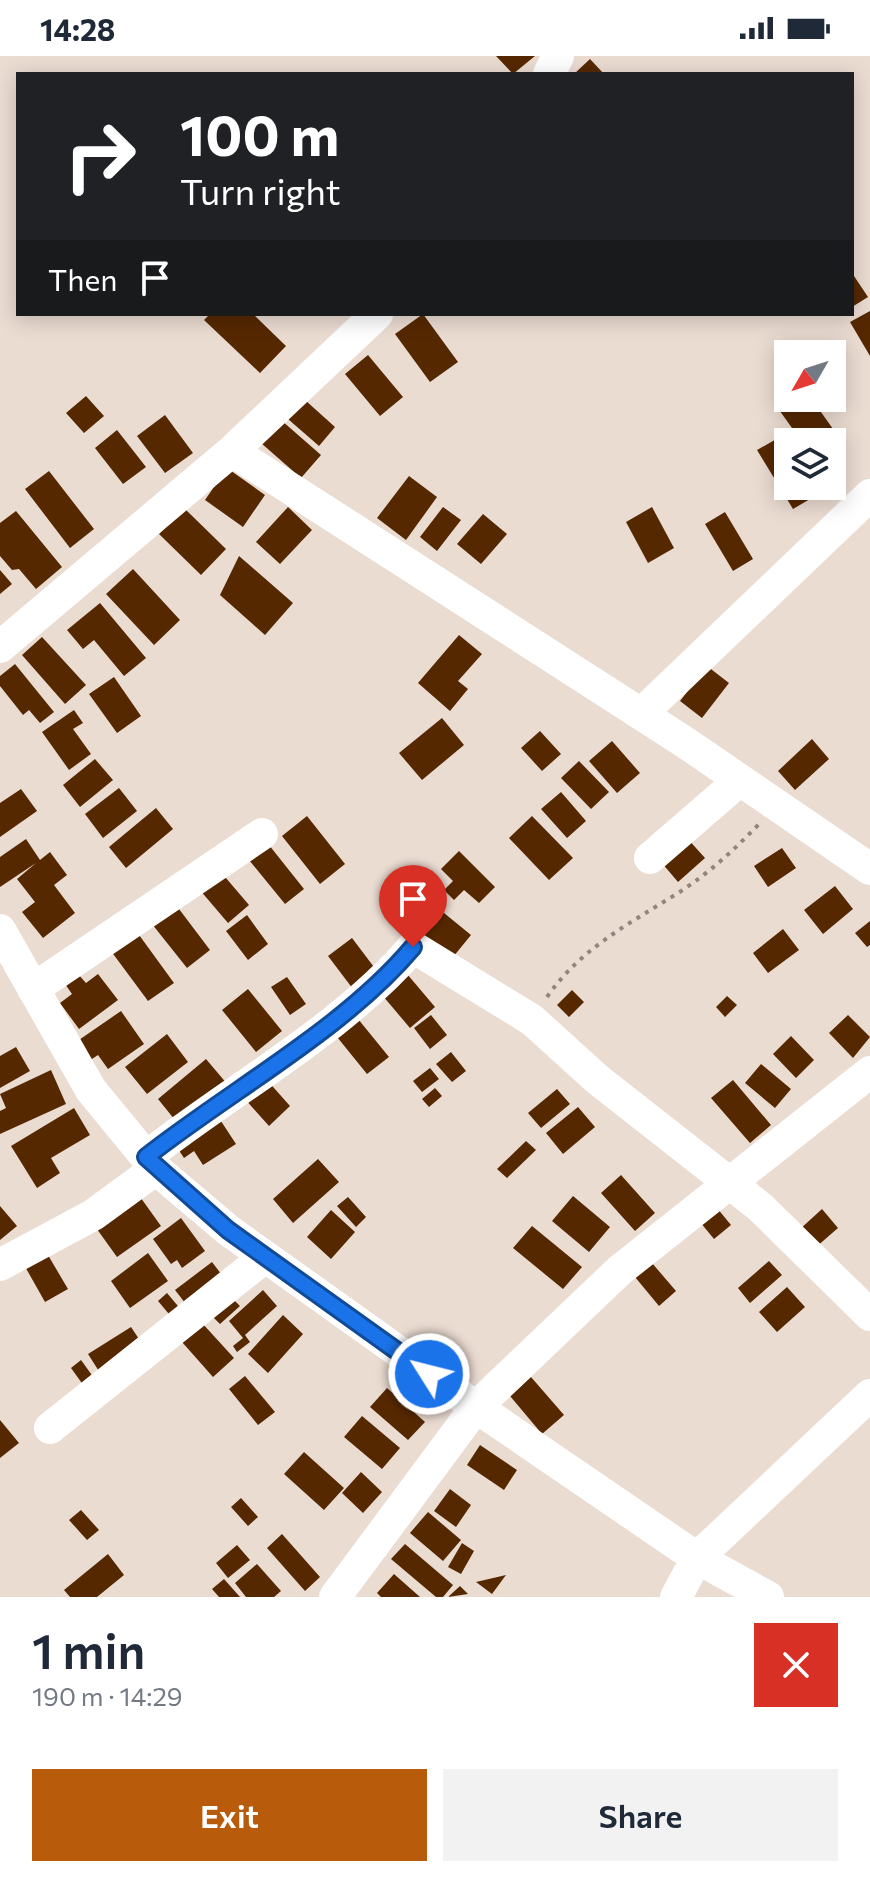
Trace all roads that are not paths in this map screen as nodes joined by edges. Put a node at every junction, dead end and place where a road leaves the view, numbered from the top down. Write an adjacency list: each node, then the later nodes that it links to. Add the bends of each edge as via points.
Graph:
1 (375, 316): 2 (street)
2 (232, 451): 4 (street); 5 (street)
3 (870, 495): 5 (street)
4 (0, 647)
5 (641, 714): 6 (street)
6 (740, 780): 8 (street); 9 (street)
7 (262, 834): 11 (street)
8 (864, 856)
9 (650, 858)
10 (0, 930): 11 (street)
11 (33, 989): 13 (street, via 91,1090)
12 (870, 1072): 14 (street)
13 (151, 1163): 14 (street, via 391,973 413,947 532,1020 597,1079); 15 (street); 16 (street, via 93,1215)
14 (732, 1183): 17 (street); 19 (street, via 620,1270)
15 (265, 1257): 19 (street); 20 (street)
16 (0, 1265)
17 (870, 1315)
18 (870, 1395): 21 (street)
19 (476, 1407): 21 (street); 22 (street)
20 (50, 1428)
21 (697, 1558): 23 (street); 24 (street)
22 (335, 1597)
23 (676, 1597)
24 (768, 1597)

